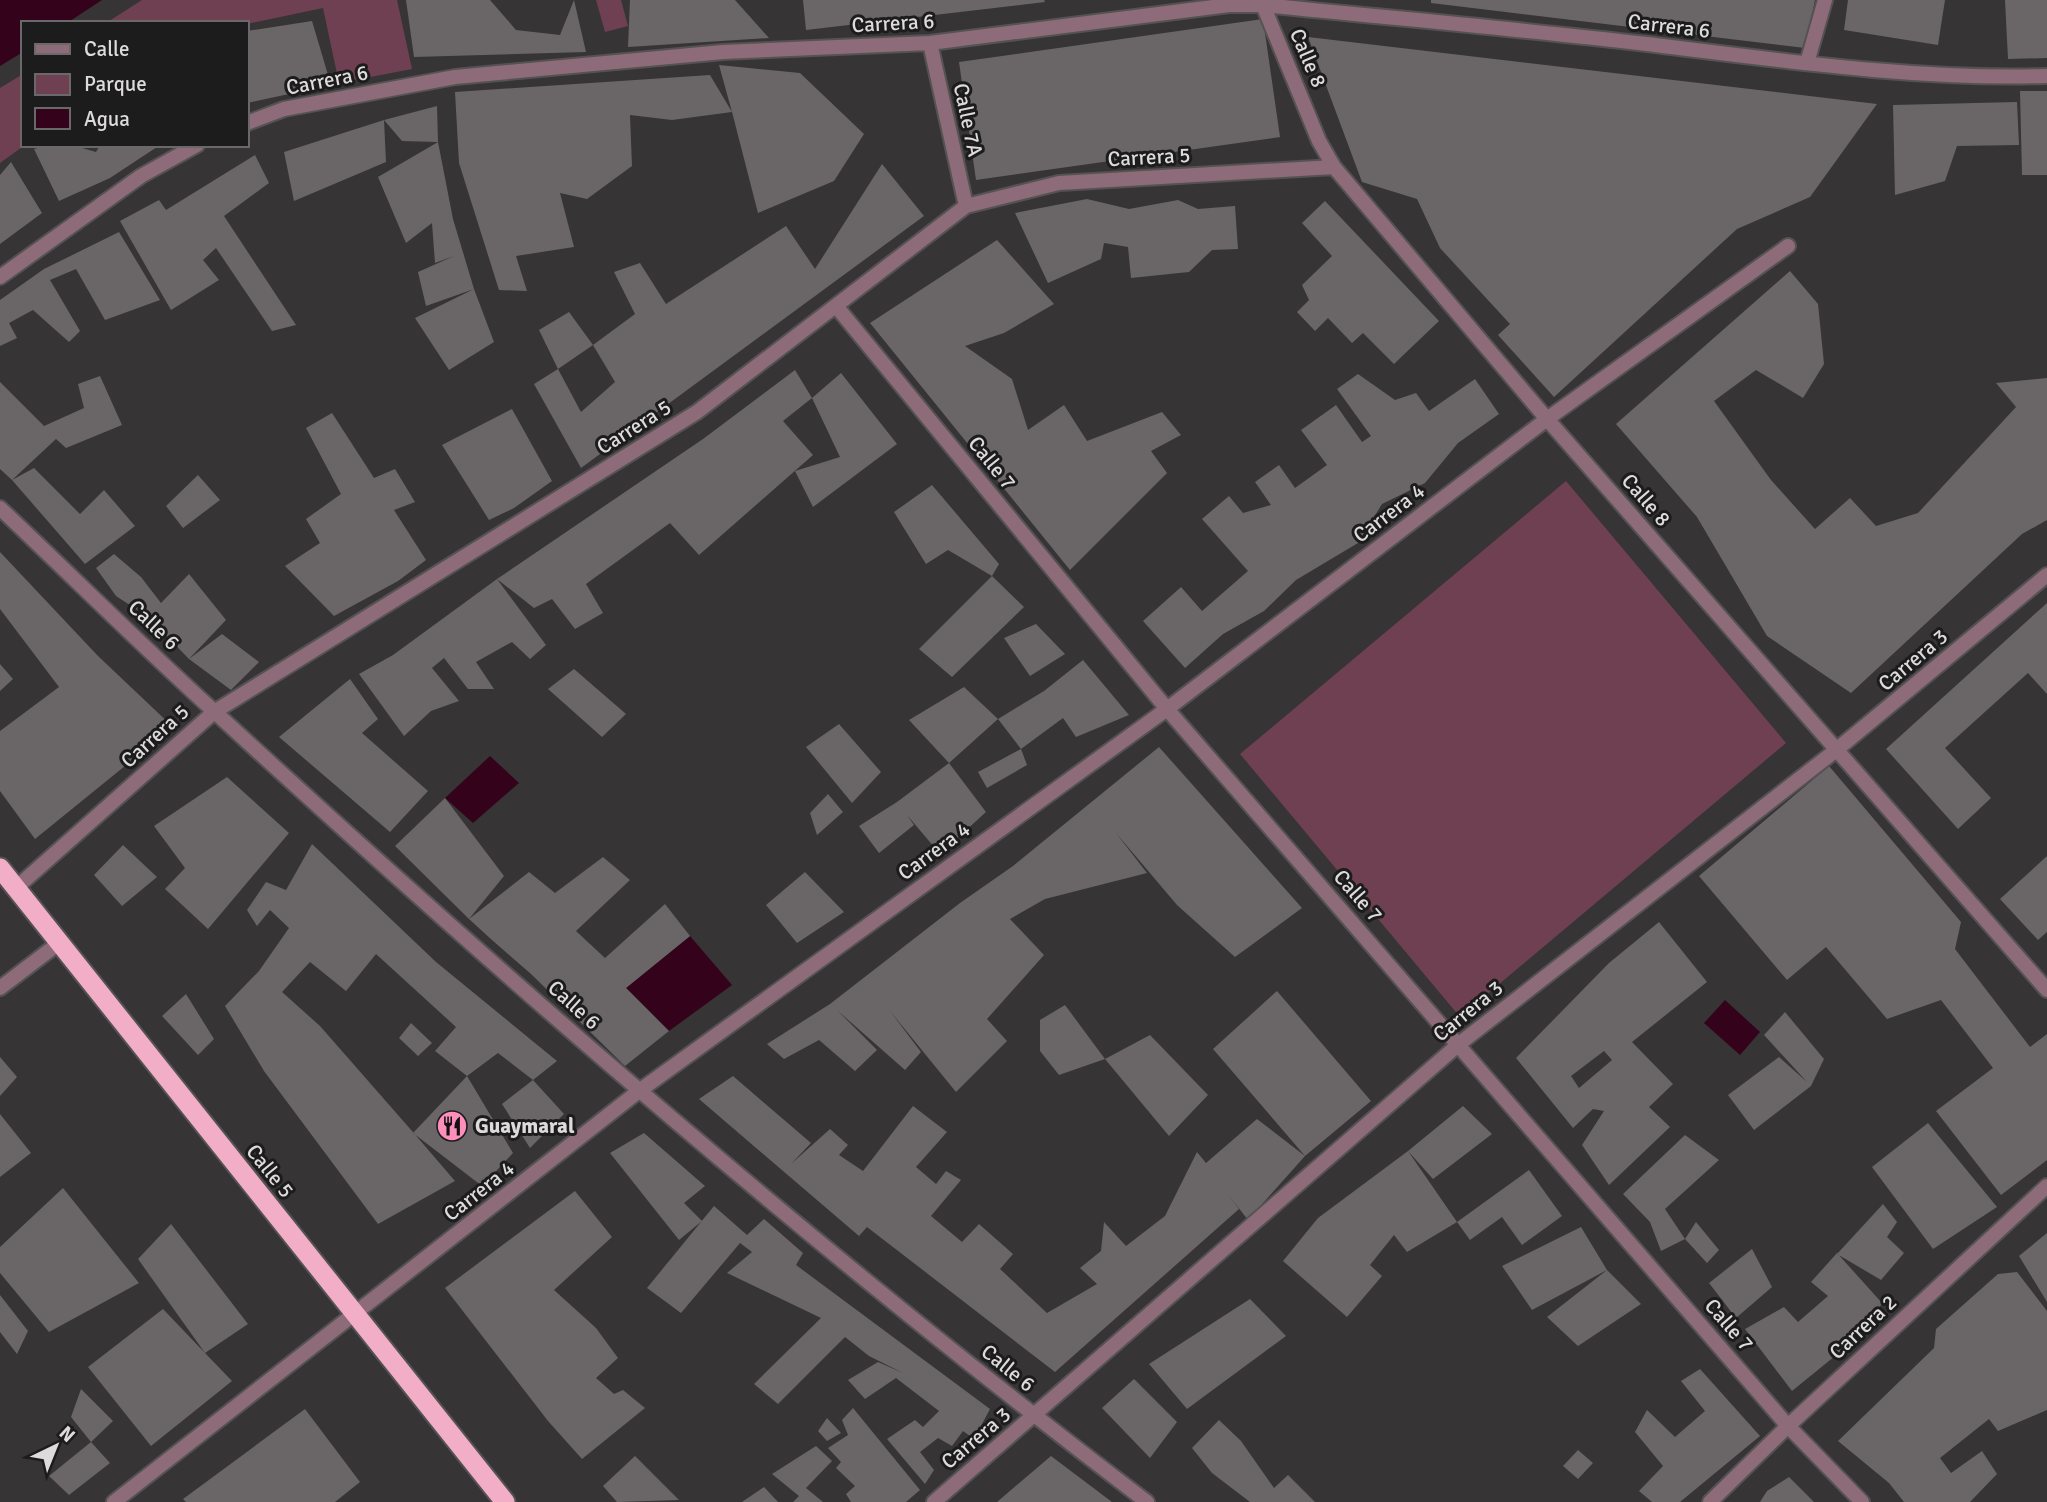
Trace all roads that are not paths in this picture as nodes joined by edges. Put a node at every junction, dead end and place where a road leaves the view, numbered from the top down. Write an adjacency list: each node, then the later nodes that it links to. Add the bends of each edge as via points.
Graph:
1 (1825, 0): 4 (street)
2 (1263, 5): 3 (street, Carrera 6, via 1229,5); 4 (street, Carrera 6); 8 (street, Calle 8)
3 (930, 43): 6 (street, Carrera 6, via 723,52 455,77 284,109); 9 (street, Calle 7A)
4 (1807, 63): 5 (street, Carrera 6)
5 (2047, 76)
6 (248, 123)
7 (193, 147): 11 (street, via 141,176)
8 (1334, 167): 9 (street, Carrera 5, via 1059,183); 13 (street, Calle 8)
9 (966, 206): 12 (street, Carrera 5)
10 (1788, 246): 13 (street, Carrera 4)
11 (0, 277)
12 (836, 306): 16 (street, Calle 7); 17 (street, Carrera 5, via 697,412)
13 (1547, 419): 16 (street, Carrera 4); 18 (street, Calle 8)
14 (0, 508): 17 (street, Calle 6)
15 (2047, 575): 18 (street, Carrera 3)
16 (1167, 709): 24 (street, Calle 7); 25 (street, Carrera 4)
17 (214, 712): 20 (street, Carrera 5); 25 (street, Calle 6)
18 (1835, 751): 23 (street, Calle 8); 24 (street, Carrera 3)
19 (0, 868): 20 (highway, Calle 5)
20 (16, 888): 21 (highway, Calle 5)
21 (59, 943): 22 (street); 27 (highway, Calle 5)
22 (0, 988)
23 (2047, 990)
24 (1459, 1044): 28 (street, Carrera 3); 29 (street, Calle 7)
25 (639, 1091): 27 (street, Carrera 4); 28 (street, Calle 6)
26 (2047, 1186): 29 (street, Carrera 2)
27 (356, 1315): 30 (street, Carrera 4); 31 (highway, Calle 5)
28 (1034, 1417): 32 (street, Carrera 3); 33 (street, Calle 6)
29 (1788, 1426): 34 (street, Carrera 2); 35 (street, Calle 7)
30 (114, 1502)
31 (505, 1502)
32 (934, 1502)
33 (1147, 1502)
34 (1710, 1502)
35 (1862, 1502)

